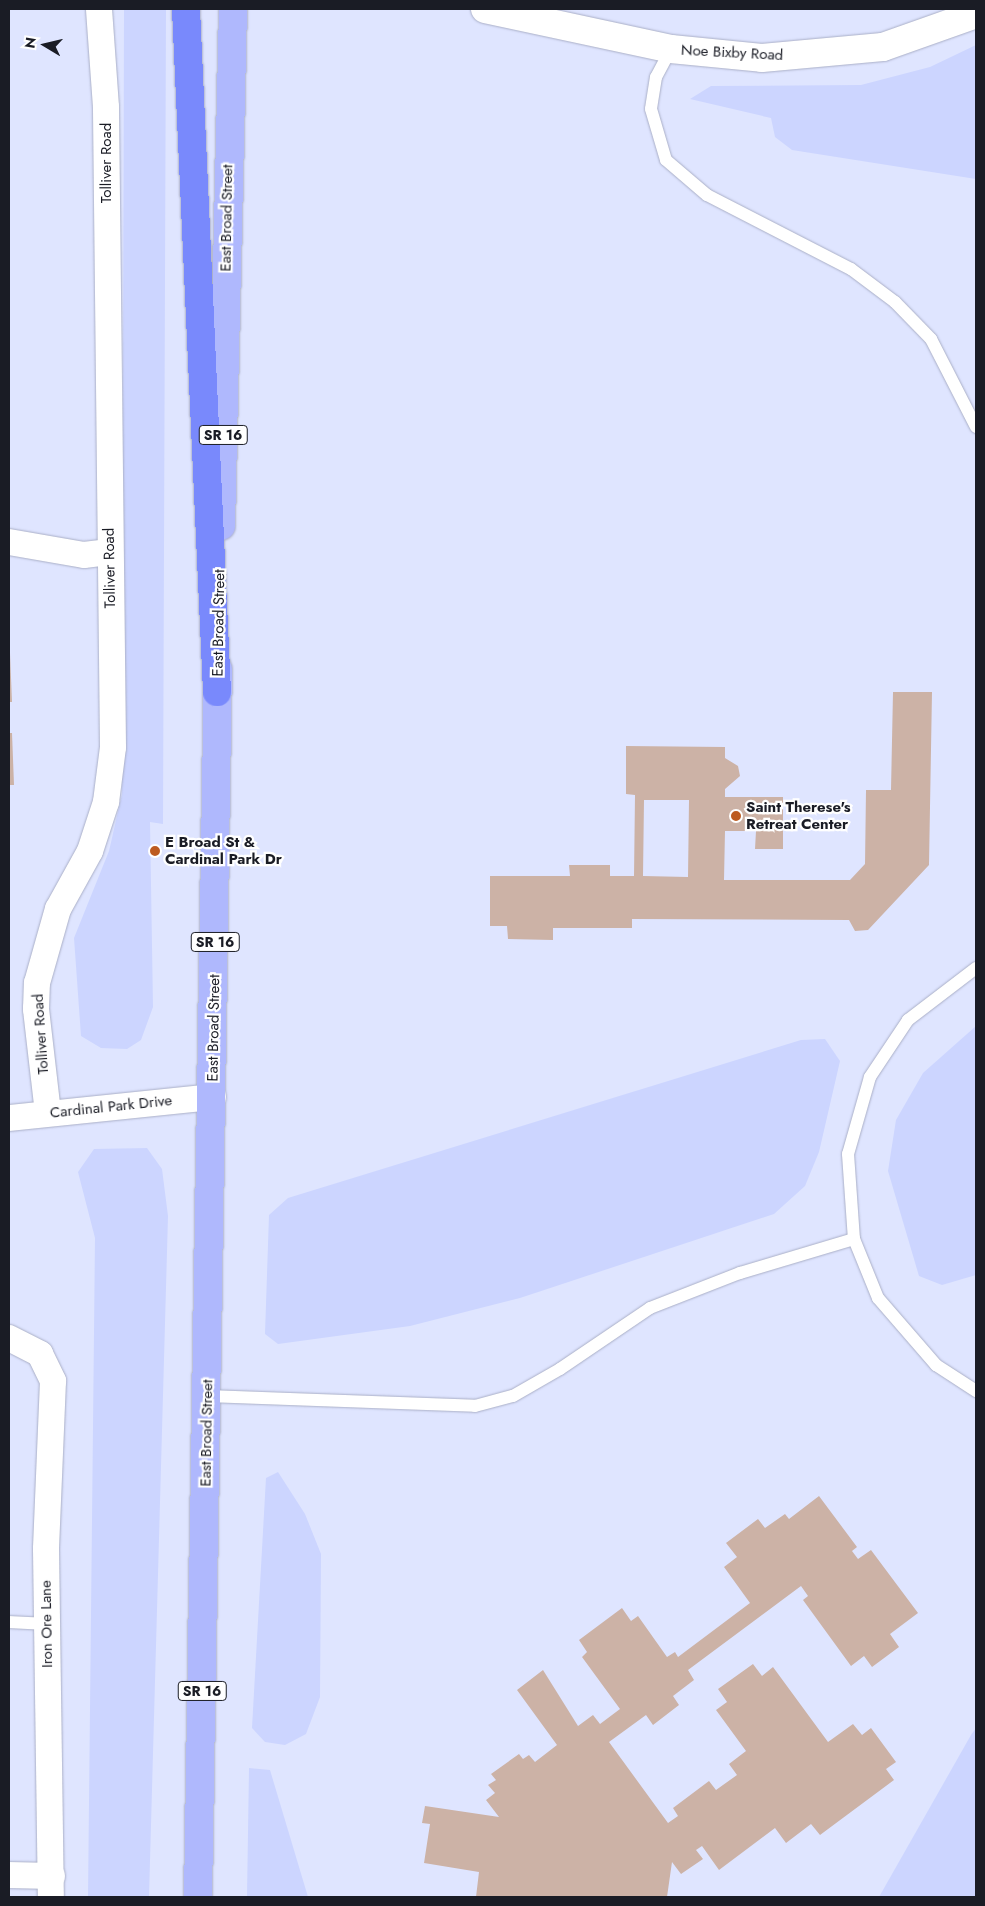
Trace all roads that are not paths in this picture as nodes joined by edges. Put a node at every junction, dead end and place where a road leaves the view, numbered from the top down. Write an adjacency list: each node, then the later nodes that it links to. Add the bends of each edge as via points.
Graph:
1 (99, 9): 9 (street, Tolliver Road, via 106,107)
2 (186, 9): 10 (highway)
3 (233, 9): 10 (main road, East Broad Street / SR 16)
4 (485, 9): 6 (street, Noe Bixby Road)
5 (976, 14): 6 (street, Noe Bixby Road, via 883,47 835,54 762,58)
6 (671, 50): 7 (lane, via 656,77 651,110 666,160 707,194 851,269 895,302 931,339)
7 (976, 427)
8 (9, 542): 9 (street, via 84,555)
9 (110, 552): 13 (street, Tolliver Road, via 113,747 106,802 90,851 58,909 37,983 36,1009)
10 (217, 692): 12 (main road, East Broad Street / SR 16)
11 (976, 968): 15 (lane, via 908,1020 870,1077 848,1154)
12 (213, 1097): 13 (street, Cardinal Park Drive); 18 (main road, East Broad Street / SR 16)
13 (48, 1113): 14 (street, Cardinal Park Drive)
14 (9, 1118)
15 (854, 1239): 17 (lane, via 878,1298 936,1365); 18 (lane, via 740,1273 650,1308 552,1374 512,1396 475,1406)
16 (9, 1338): 20 (street, Iron Ore Lane, via 40,1354 53,1381)
17 (976, 1390)
18 (207, 1396): 23 (main road, East Broad Street / SR 16)
19 (9, 1622): 20 (lane)
20 (47, 1624): 22 (street, Iron Ore Lane)
21 (9, 1875): 22 (street)
22 (51, 1887)
23 (198, 1897)

